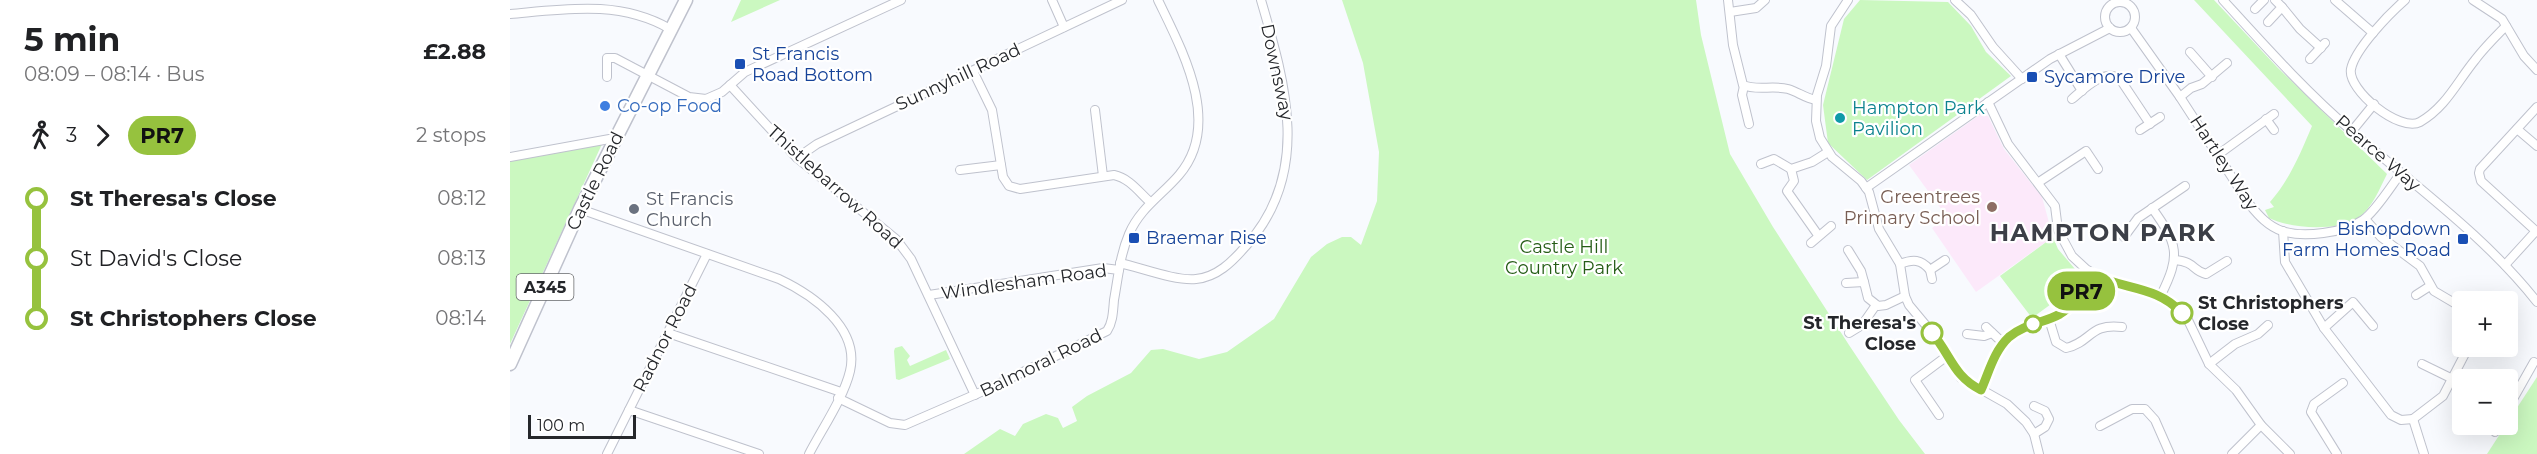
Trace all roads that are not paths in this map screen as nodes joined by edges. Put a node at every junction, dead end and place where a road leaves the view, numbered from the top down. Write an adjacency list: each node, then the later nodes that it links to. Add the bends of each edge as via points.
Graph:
1 (686, 0): 27 (main road, Castle Road / A345)
2 (901, 0): 41 (street, via 745,72)
3 (1052, 0): 26 (street)
4 (1122, 0): 26 (street, Sunnyhill Road)
5 (1158, 0): 76 (street, Balmoral Road, via 1191,78 1198,128 1183,171)
6 (1261, 0): 93 (street, Downsway, via 1286,95 1289,129 1284,174 1267,217 1235,259 1204,277 1188,279)
7 (1728, 0): 22 (street)
8 (1765, 0): 22 (street, via 1756,8)
9 (1848, 0): 46 (street, via 1831,26 1826,66)
10 (1955, 0): 40 (street)
11 (2223, 0): 59 (street, Pearce Way, via 2290,73)
12 (2264, 0): 21 (street)
13 (2275, 0): 20 (street)
14 (2335, 0): 30 (street)
15 (2404, 0): 30 (street)
16 (2476, 1): 25 (street, via 2499,16)
17 (2109, 3): 18 (street); 28 (street, via 2105,18)
18 (2133, 3): 29 (street, via 2136,17)
19 (585, 4): 23 (street); 27 (street, via 620,8)
20 (2282, 7): 24 (street); 33 (street, via 2300,29 2323,45)
21 (2255, 9)
22 (1730, 12): 42 (street, via 1733,45)
23 (510, 14)
24 (2268, 22)
25 (2506, 26): 35 (street, via 2524,57); 48 (street, via 2474,61 2454,92 2422,120 2403,124)
26 (1064, 27): 36 (street, Sunnyhill Road)
27 (670, 28): 38 (main road, Castle Road / A345)
28 (2110, 28): 29 (street, via 2120,32); 32 (street)
29 (2131, 28): 44 (street, Hartley Way)
30 (2373, 33): 48 (street, via 2350,72 2354,83)
31 (2190, 52): 39 (street)
32 (2059, 54): 40 (street); 43 (street)
33 (2310, 59)
34 (2227, 63): 39 (street)
35 (2537, 70)
36 (973, 71): 65 (street, Sunnyhill Road, via 817,144); 67 (street, via 992,110)
37 (607, 76): 38 (street, via 606,58 615,58)
38 (649, 76): 41 (street, via 695,98 711,97); 60 (main road, Castle Road / A345)
39 (2212, 76): 44 (street)
40 (2022, 78): 47 (street)
41 (730, 86): 65 (street, Thistlebarrow Road)
42 (1744, 86): 46 (street, via 1786,88); 54 (street, via 1742,95)
43 (2082, 91): 45 (street); 55 (street, via 2105,75 2114,75)
44 (2180, 97): 63 (street, Hartley Way)
45 (2072, 99)
46 (1815, 100): 62 (street, via 1818,133)
47 (1988, 102): 73 (street, via 2008,144); 75 (street)
48 (2374, 104): 59 (street)
49 (2537, 107): 56 (street)
50 (1095, 110): 72 (street)
51 (2274, 114): 53 (street)
52 (2160, 117): 55 (street)
53 (2266, 119): 58 (street); 63 (street)
54 (1749, 124)
55 (2150, 124): 57 (street)
56 (2517, 129): 61 (street); 82 (street, via 2480,169 2480,178)
57 (2140, 130)
58 (2274, 130)
59 (2352, 131): 71 (street, Pearce Way)
60 (615, 138): 64 (street); 78 (main road, Castle Road / A345)
61 (2537, 146)
62 (1828, 152): 68 (street); 75 (street)
63 (2219, 154): 81 (street, Hartley Way, via 2262,220)
64 (510, 157)
65 (797, 158): 100 (street, Thistlebarrow Road, via 896,239)
66 (1761, 164): 68 (street, via 1774,159)
67 (1001, 165): 70 (street); 72 (street, via 1005,182 1014,188)
68 (1791, 169): 83 (street, via 1794,181 1784,193)
69 (2098, 169): 73 (street, via 2086,151)
70 (960, 170)
71 (2401, 173): 79 (street); 92 (street, Pearce Way)
72 (1103, 176): 76 (street, via 1121,177)
73 (2039, 182): 95 (street, via 2056,209 2058,230 2066,248)
74 (2185, 186): 77 (street)
75 (1866, 188): 91 (street, via 1879,229)
76 (1150, 202): 93 (street, Balmoral Road, via 1128,235)
77 (2152, 208): 84 (street, via 2134,222); 89 (street, via 2172,237)
78 (580, 209): 87 (street); 118 (main road, Castle Road / A345)
79 (2365, 219): 81 (street, via 2331,233); 99 (street, via 2381,237 2420,266)
80 (1831, 226): 83 (street)
81 (2283, 231): 111 (street, via 2285,262)
82 (2536, 231): 92 (street)
83 (1818, 235): 85 (street)
84 (2124, 237)
85 (1811, 243)
86 (1848, 250): 97 (street)
87 (707, 254): 112 (street, Radnor Road); 125 (street, via 779,279 820,304 845,334 850,349 850,372)
88 (1945, 260): 94 (street)
89 (2175, 260): 90 (street, via 2190,263 2206,274); 103 (street)
90 (2226, 261)
91 (1900, 264): 94 (street, via 1917,260); 102 (street)
92 (2505, 265): 105 (street, Pearce Way)
93 (1119, 266): 100 (street, Windlesham Road); 126 (street, Balmoral Road, via 1112,321 1106,333)
94 (1930, 270): 96 (street)
95 (2092, 274): 103 (street); 107 (street, via 2071,304)
96 (1932, 279)
97 (1864, 282): 98 (street); 106 (street, via 1868,298)
98 (1846, 283)
99 (2430, 286): 101 (street); 104 (street)
100 (929, 295): 126 (street, Thistlebarrow Road)
101 (2416, 295)
102 (1905, 296): 106 (street); 116 (street)
103 (2161, 296): 119 (street, via 2188,320)
104 (2452, 302)
105 (2537, 302)
106 (1876, 305): 113 (street, via 1862,325)
107 (2049, 319): 110 (street, via 2056,342 2066,348 2101,327); 115 (street, via 2015,332)
108 (2268, 325): 119 (street)
109 (2373, 326): 111 (street, via 2353,302)
110 (2122, 327)
111 (2324, 328): 130 (street, via 2391,415 2401,420)
112 (668, 333): 125 (street, Balmoral Road); 128 (street, Radnor Road)
113 (1849, 333)
114 (1967, 334): 115 (street, via 1984,336 1989,330)
115 (2003, 343): 123 (street)
116 (1947, 356): 123 (street, via 1961,378); 129 (street, via 1912,382)
117 (2534, 362): 124 (street)
118 (510, 364)
119 (2210, 364): 131 (street, via 2236,390)
120 (2422, 364): 121 (street)
121 (2452, 378): 130 (street, via 2443,396)
122 (2343, 383): 141 (street, via 2314,404 2311,411)
123 (1981, 390): 133 (street, via 2012,408)
124 (2518, 390)
125 (839, 395): 126 (street, Balmoral Road, via 883,420 901,425); 136 (street)
126 (975, 395)
127 (2034, 406): 133 (street, via 2045,411 2049,419)
128 (629, 410): 134 (street, Radnor Road); 135 (street)
129 (1940, 415)
130 (2413, 419): 142 (street)
131 (2261, 425): 139 (street); 140 (street)
132 (2100, 426): 138 (street, via 2132,409 2145,409 2155,420)
133 (2034, 434): 137 (street)
134 (607, 454)
135 (759, 454)
136 (809, 454)
137 (2039, 454)
138 (2170, 454)
139 (2232, 454)
140 (2290, 454)
141 (2337, 454)
142 (2424, 454)

